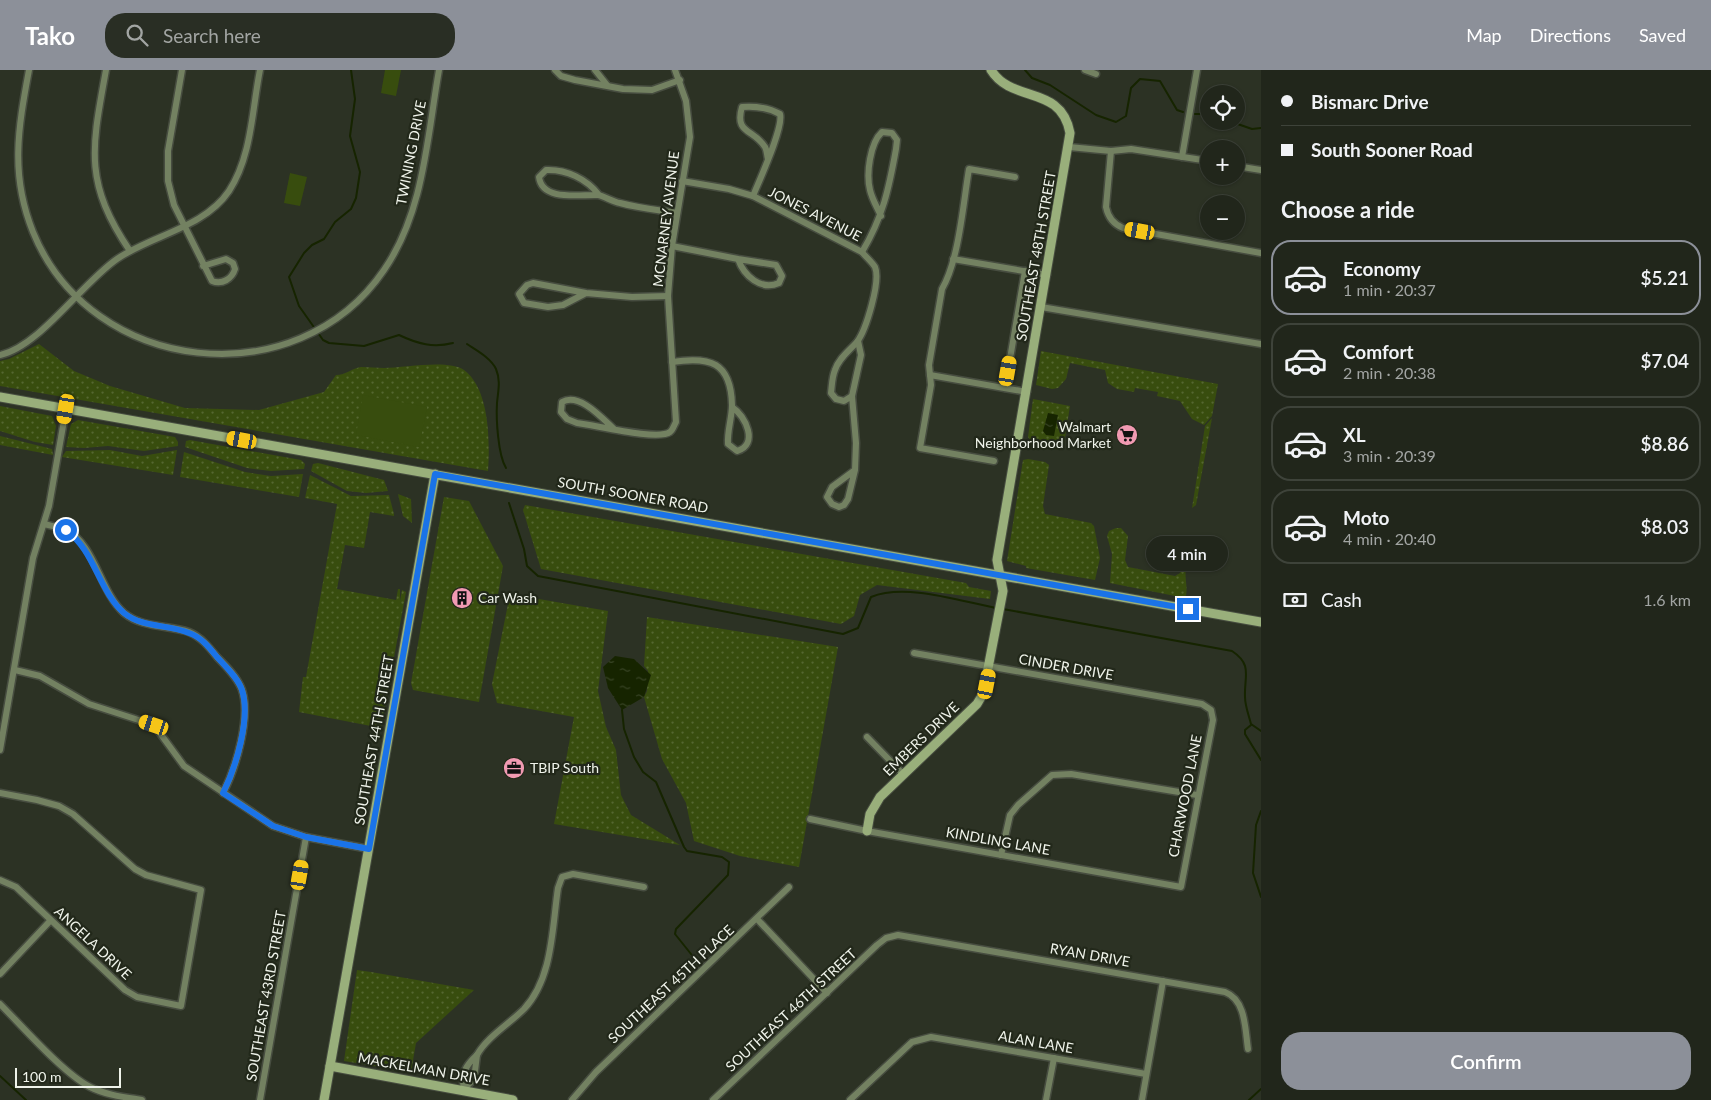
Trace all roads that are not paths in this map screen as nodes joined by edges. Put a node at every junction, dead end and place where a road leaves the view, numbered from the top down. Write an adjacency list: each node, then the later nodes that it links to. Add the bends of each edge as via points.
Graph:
1 (29, 70): 39 (street, TWINING DRIVE, via 18,135 20,188 33,233 43,253)
2 (106, 70): 30 (street, via 94,132 95,175 104,208)
3 (182, 70): 28 (street, via 167,160 171,195)
4 (260, 70): 28 (street, via 245,153 238,174 213,208)
5 (439, 70): 39 (street, TWINING DRIVE, via 418,192 408,227 370,288 342,316 313,332 263,350 224,354 176,351 125,332)
6 (555, 70): 14 (street, via 561,76)
7 (595, 70): 14 (street)
8 (675, 70): 13 (street, MCNARNEY AVENUE)
9 (991, 70): 15 (main road, SOUTHEAST 48TH STREET, via 1014,89 1046,98 1058,107 1068,121)
10 (1085, 70): 12 (street)
11 (1197, 70): 17 (street)
12 (1096, 74)
13 (680, 80): 14 (street, via 652,90); 23 (street, MCNARNEY AVENUE, via 690,137)
14 (607, 85)
15 (1069, 148): 16 (street); 37 (main road, SOUTHEAST 48TH STREET)
16 (1111, 151): 17 (street, via 1131,149); 32 (street, via 1105,200 1107,213 1114,223 1123,228)
17 (1182, 157): 19 (street)
18 (768, 159): 18 (street, via 782,119 780,114 751,106 742,107 740,124 765,147); 25 (street)
19 (1200, 160)
20 (1245, 167): 21 (street)
21 (1261, 170)
22 (1015, 177): 33 (street, via 969,169)
23 (682, 181): 25 (street, JONES AVENUE); 26 (street, MCNARNEY AVENUE)
24 (598, 195): 24 (street, via 585,197 547,192 539,177 546,170 572,175); 26 (street, via 632,206)
25 (753, 196): 31 (street, JONES AVENUE)
26 (677, 213): 29 (street, MCNARNEY AVENUE)
27 (881, 216): 27 (street, via 897,140 892,133 882,132 873,147 869,187); 31 (street)
28 (183, 225): 30 (street); 35 (street)
29 (672, 246): 34 (street); 40 (street, MCNARNEY AVENUE)
30 (130, 251): 39 (street)
31 (862, 252): 42 (street, JONES AVENUE, via 875,268 877,276 870,312)
32 (1261, 252)
33 (953, 259): 36 (street); 46 (street, via 942,289)
34 (738, 260): 34 (street, via 748,277 765,284 779,283 782,276 776,265)
35 (203, 266): 35 (street, via 216,283 231,277 235,269 233,263 226,259)
36 (1025, 271): 37 (street); 47 (street)
37 (1047, 274): 41 (main road, SOUTHEAST 48TH STREET)
38 (586, 293): 38 (street, via 548,307 524,303 519,294 533,283); 40 (street)
39 (76, 295): 44 (street, via 36,334)
40 (668, 296): 45 (street, MCNARNEY AVENUE)
41 (1041, 307): 43 (street); 48 (main road, SOUTHEAST 48TH STREET)
42 (858, 340): 49 (street, via 861,355); 49 (street, JONES AVENUE, via 835,368 833,381 832,393 836,399)
43 (1261, 344)
44 (0, 355)
45 (672, 362): 51 (street, via 698,359 718,365 728,381); 53 (street, MCNARNEY AVENUE, via 676,422 671,432 649,436)
46 (930, 375): 47 (street); 54 (street, via 920,448)
47 (1005, 388): 48 (street)
48 (1027, 392): 58 (main road, SOUTHEAST 48TH STREET, via 997,560)
49 (852, 396): 55 (street, via 856,443)
50 (0, 397): 52 (main road, SOUTH SOONER ROAD)
51 (732, 407): 51 (street, via 728,444 737,451 748,445 748,433 740,414)
52 (66, 409): 56 (main road, SOUTH SOONER ROAD); 57 (street, via 50,506)
53 (614, 429): 53 (street, via 567,419 561,412 562,402 577,400)
54 (994, 461)
55 (854, 470): 55 (street, via 832,487 827,497 832,504 844,506 848,500)
56 (435, 474): 58 (main road, SOUTH SOONER ROAD); 73 (main road, SOUTHEAST 44TH STREET)
57 (44, 524): 62 (street, via 33,558); 68 (street, via 66,530 78,538 112,599 125,613 144,622 178,628 203,640 242,688 244,724 236,761)
58 (1000, 576): 59 (main road, SOUTH SOONER ROAD); 61 (main road, EMBERS DRIVE, via 1003,591)
59 (1261, 622)
60 (914, 653): 61 (street, CINDER DRIVE)
61 (990, 667): 63 (street, CINDER DRIVE, via 1202,704); 66 (main road, EMBERS DRIVE, via 987,684 977,704)
62 (15, 670): 65 (street); 68 (street, via 40,676 89,704 154,725 184,766)
63 (1211, 710): 69 (street, CHARWOOD LANE, via 1213,720)
64 (867, 737): 66 (street)
65 (0, 750)
66 (904, 775): 71 (main road, EMBERS DRIVE, via 875,804)
67 (0, 793): 80 (street, ANGELA DRIVE, via 59,806 74,814 135,869 201,890 181,1006 137,997 125,990)
68 (223, 793): 72 (street, via 273,826)
69 (1197, 796): 74 (street, via 1072,774 1052,775 1010,815); 78 (street, CHARWOOD LANE)
70 (810, 818): 71 (street, KINDLING LANE)
71 (867, 831): 74 (street, KINDLING LANE)
72 (306, 837): 73 (street); 95 (street, SOUTHEAST 43RD STREET)
73 (369, 849): 89 (main road, SOUTHEAST 44TH STREET)
74 (1002, 855): 78 (street, KINDLING LANE)
75 (0, 880): 80 (street, ANGELA DRIVE, via 16,887)
76 (644, 887): 87 (street, via 573,874 562,878 544,979 524,1008)
77 (789, 887): 79 (street, SOUTHEAST 45TH PLACE)
78 (1181, 887)
79 (758, 920): 84 (street); 98 (street, SOUTHEAST 45TH PLACE, via 596,1072)
80 (50, 921): 82 (street)
81 (886, 938): 83 (street, RYAN DRIVE, via 902,935); 84 (street, SOUTHEAST 46TH STREET)
82 (0, 974)
83 (1163, 981): 86 (street, RYAN DRIVE, via 1226,992 1236,998 1240,1003); 92 (street)
84 (827, 992): 99 (street, SOUTHEAST 46TH STREET)
85 (0, 1004): 94 (street, via 60,1063 89,1086 109,1094)
86 (1248, 1049)
87 (477, 1055): 90 (street, via 466,1064); 91 (street)
88 (1054, 1058): 92 (street, ALAN LANE); 100 (street, ALAN LANE, via 922,1038 906,1047); 101 (street)
89 (330, 1066): 93 (main road, MACKELMAN DRIVE); 96 (main road, SOUTHEAST 44TH STREET)
90 (465, 1070): 91 (street); 93 (street, via 462,1079)
91 (476, 1072): 93 (street)
92 (1146, 1074): 102 (street)
93 (464, 1090): 97 (main road, MACKELMAN DRIVE)
94 (142, 1100)
95 (260, 1100)
96 (324, 1100)
97 (513, 1100)
98 (572, 1100)
99 (713, 1100)
100 (850, 1100)
101 (1046, 1100)
102 (1142, 1100)

